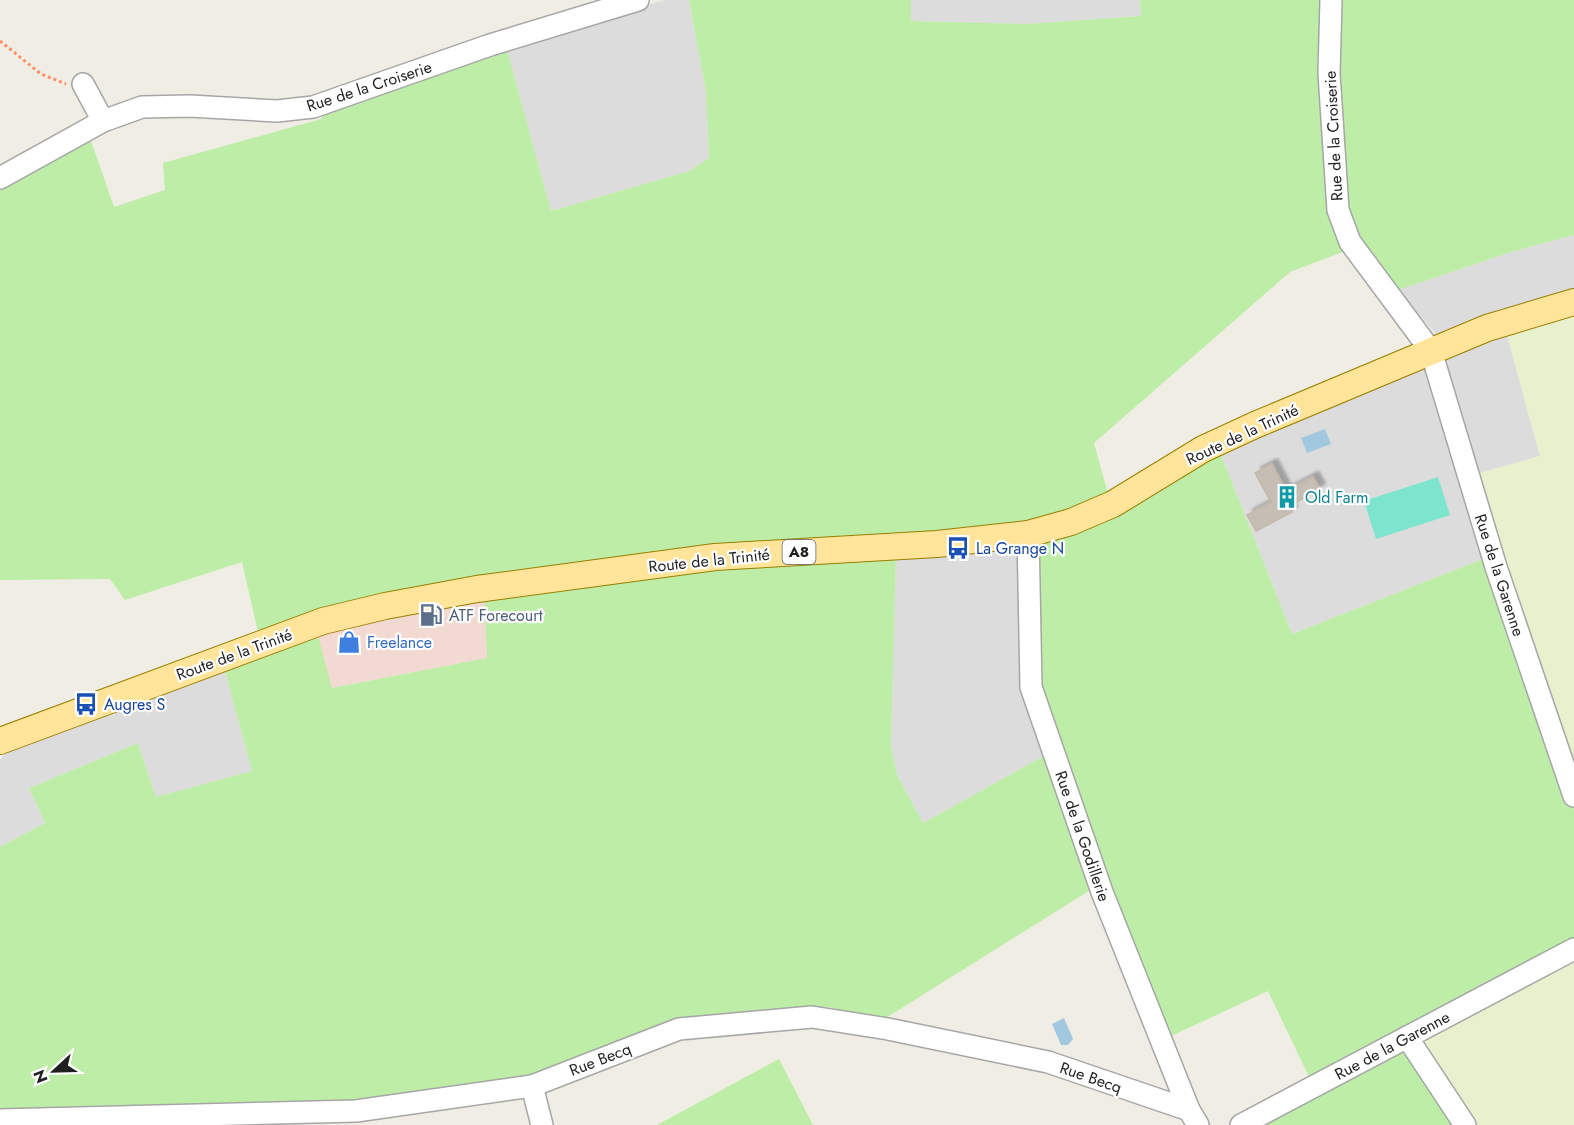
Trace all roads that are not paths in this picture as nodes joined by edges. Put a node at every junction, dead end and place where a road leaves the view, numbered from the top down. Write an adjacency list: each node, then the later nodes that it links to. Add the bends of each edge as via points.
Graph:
1 (638, 0): 4 (street, Rue de la Croiserie, via 490,45 313,106 278,111 142,107)
2 (1331, 0): 7 (street, Rue de la Croiserie, via 1329,73 1338,210 1350,242)
3 (83, 84): 4 (street)
4 (103, 121): 5 (street, Rue de la Croiserie)
5 (0, 178)
6 (1574, 302): 7 (main road, Route de la Trinité / A8, via 1505,321)
7 (1431, 351): 8 (main road, Route de la Trinité / A8, via 1203,449 1113,504); 10 (street, Rue de la Garenne, via 1496,567)
8 (1028, 534): 9 (main road, Route de la Trinité / A8, via 937,544 715,557 477,589 385,606 323,621); 14 (street, Rue de la Godillerie, via 1031,687 1102,892)
9 (0, 741)
10 (1574, 796)
11 (1574, 949): 12 (street, Rue de la Garenne)
12 (1407, 1037): 17 (street, Rue de la Garenne); 18 (street)
13 (532, 1086): 14 (street, Rue Becq, via 679,1029 812,1017 1048,1062); 15 (street, Rue Becq, via 356,1111); 16 (street)
14 (1194, 1117)
15 (0, 1120)
16 (542, 1125)
17 (1241, 1125)
18 (1465, 1125)

